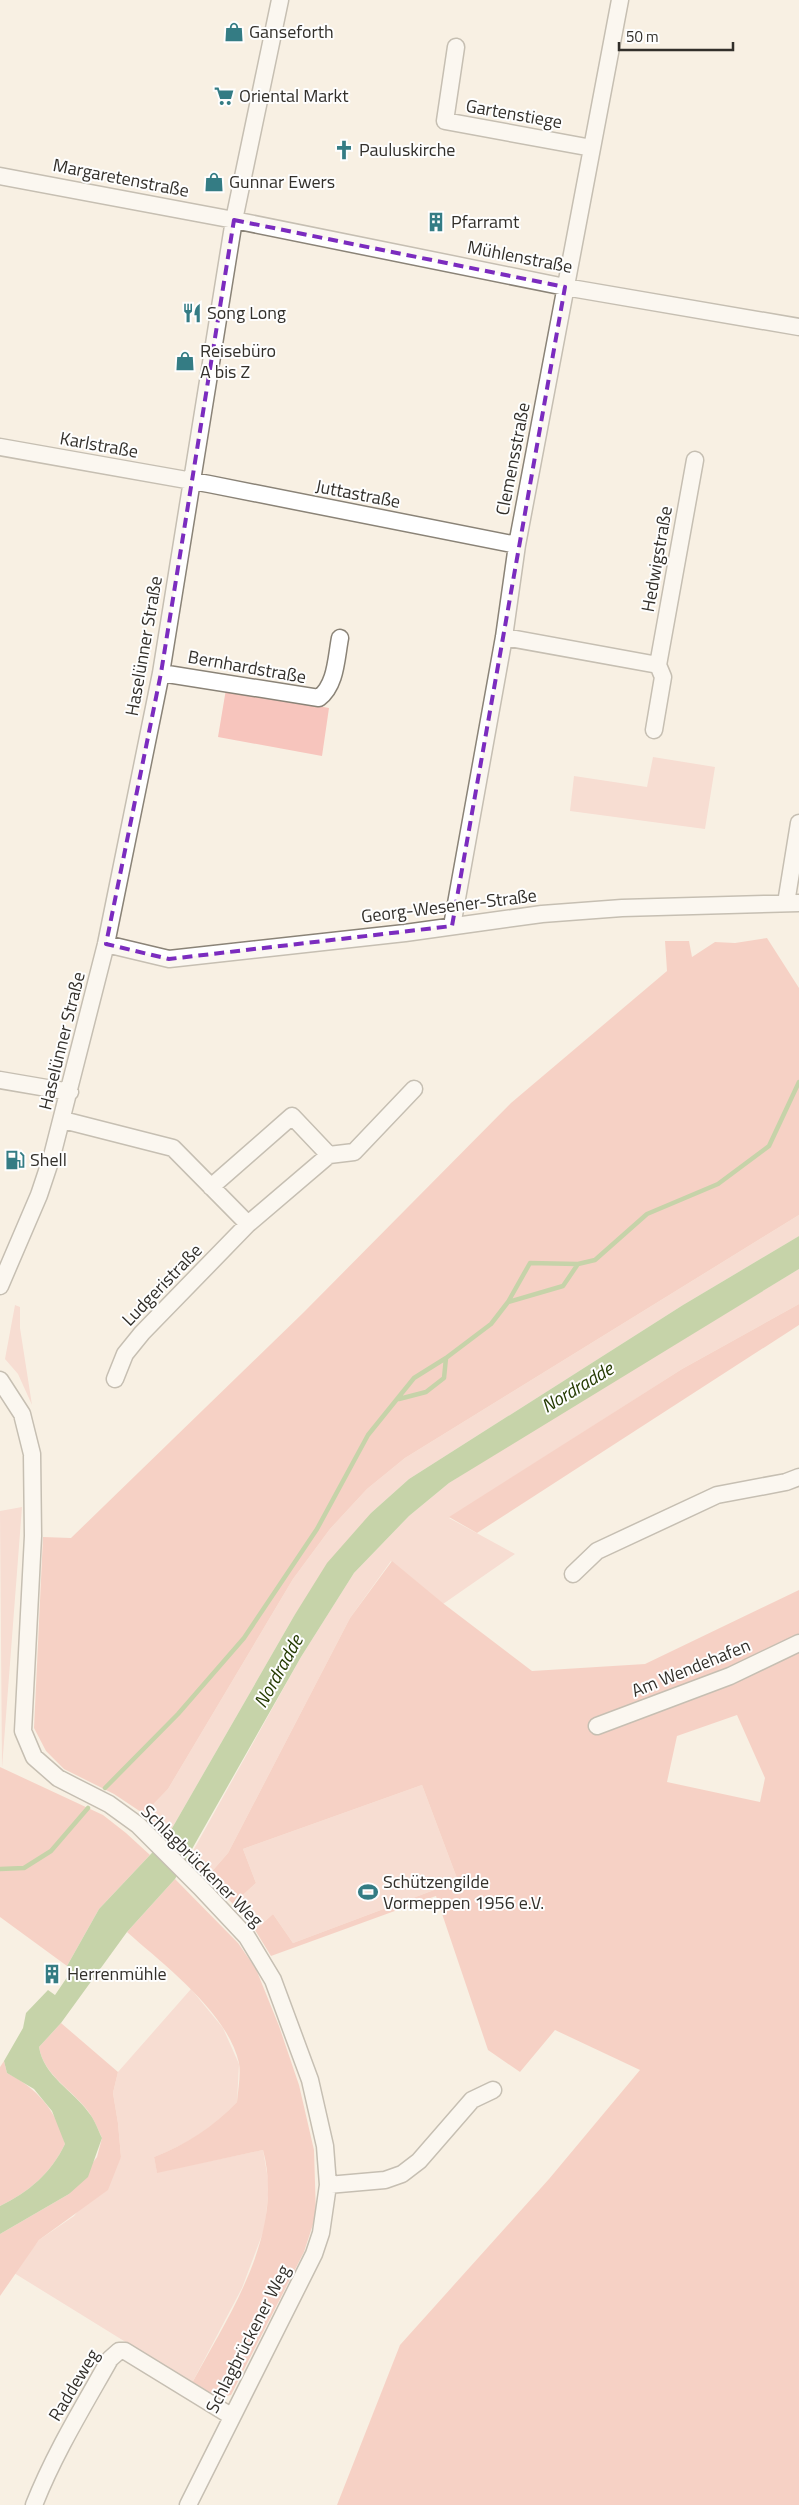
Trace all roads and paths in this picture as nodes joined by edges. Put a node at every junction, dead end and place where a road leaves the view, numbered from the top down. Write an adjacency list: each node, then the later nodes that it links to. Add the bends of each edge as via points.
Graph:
1 (280, 0): 6 (street, Haselünner Straße)
2 (620, 0): 4 (street, Clemensstraße)
3 (456, 47): 4 (street, Gartenstiege, via 445,122)
4 (592, 148): 7 (street, Clemensstraße)
5 (0, 176): 6 (street, Margaretenstraße)
6 (234, 220): 7 (street, Mühlenstraße); 11 (street, Haselünner Straße)
7 (565, 287): 8 (street, Mühlenstraße); 12 (street, Clemensstraße)
8 (799, 327)
9 (0, 447): 11 (street, Karlstraße)
10 (695, 460): 15 (street, Hedwigstraße)
11 (192, 481): 12 (street, Juttastraße); 16 (street, Haselünner Straße)
12 (517, 545): 13 (street, Clemensstraße)
13 (504, 637): 15 (street); 20 (street, Clemensstraße)
14 (340, 638): 16 (street, Bernhardstraße, via 331,684 319,698)
15 (658, 665): 17 (street, Hedwigstraße, via 663,677)
16 (161, 673): 21 (street, Haselünner Straße)
17 (654, 730)
18 (799, 823): 19 (street)
19 (792, 903): 20 (street, Georg-Wesener-Straße, via 622,908)
20 (452, 926): 21 (street, Georg-Wesener-Straße, via 169,959)
21 (106, 944): 24 (street, Haselünner Straße)
22 (0, 1080): 24 (street)
23 (414, 1089): 26 (street, via 354,1152)
24 (70, 1092): 25 (street, Haselünner Straße)
25 (63, 1120): 27 (street, via 172,1148); 29 (street, Haselünner Straße, via 39,1195)
26 (330, 1155): 27 (street, via 292,1116); 28 (street, Ludgeristraße)
27 (211, 1187): 28 (street)
28 (248, 1224): 30 (street, Ludgeristraße, via 142,1333 125,1354)
29 (0, 1286)
30 (114, 1379)
31 (0, 1380): 37 (street, Schlagbrückener Weg, via 22,1414 32,1454 34,1536 23,1731 34,1757 58,1778 109,1804 138,1825 247,1938 273,1980 310,2080 325,2146)
32 (799, 1477): 33 (street, via 717,1495 597,1551)
33 (573, 1574)
34 (799, 1643): 35 (street, Am Wendehafen, via 730,1676)
35 (597, 1726)
36 (493, 2090): 37 (street, via 472,2100 419,2161 402,2174 385,2180)
37 (328, 2185): 38 (street, Schlagbrückener Weg, via 321,2233 314,2254)
38 (231, 2416): 39 (street, Raddeweg, via 126,2352 119,2351 110,2359 73,2426); 40 (street, Schlagbrückener Weg)
39 (34, 2505)
40 (188, 2505)

